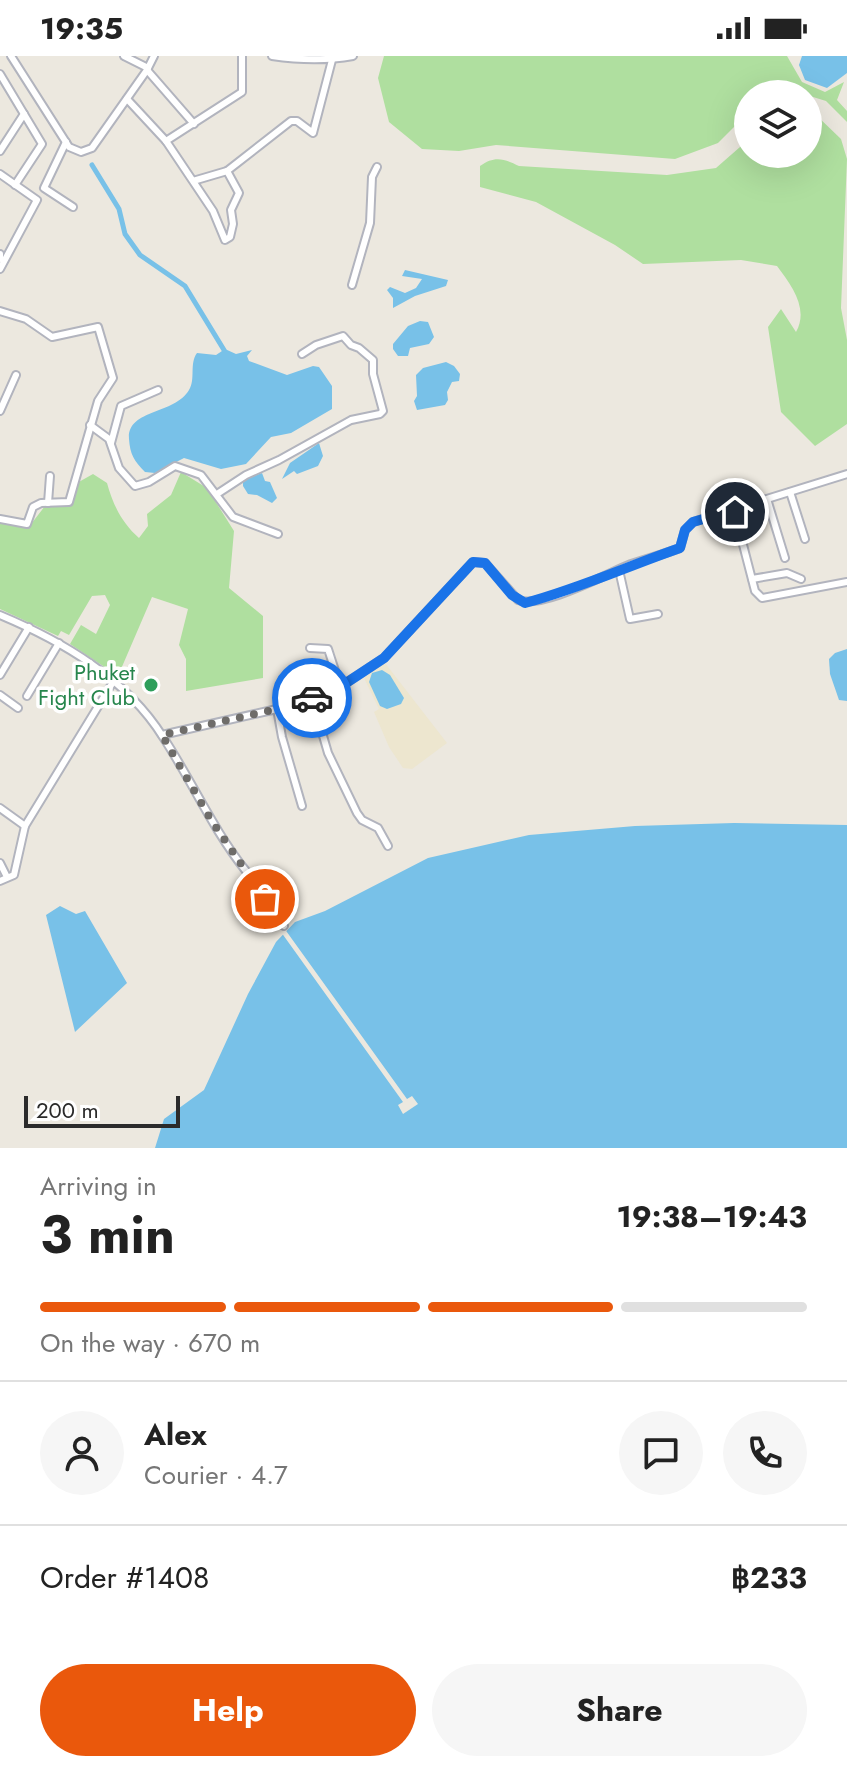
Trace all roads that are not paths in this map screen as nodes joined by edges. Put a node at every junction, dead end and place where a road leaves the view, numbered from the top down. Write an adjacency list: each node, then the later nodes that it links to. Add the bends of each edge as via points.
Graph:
1 (11, 56): 16 (street)
2 (124, 56): 8 (street)
3 (154, 56): 8 (street)
4 (242, 56): 14 (street, via 242,92)
5 (272, 56): 7 (street)
6 (353, 56): 7 (street)
7 (332, 60): 19 (street, via 313,133 291,121)
8 (148, 69): 12 (street); 14 (street)
9 (0, 74): 10 (street)
10 (6, 84): 11 (street); 13 (street)
11 (0, 93)
12 (127, 99): 15 (street); 16 (street, via 92,148 81,152)
13 (24, 114): 17 (street); 22 (street, via 42,144)
14 (194, 124): 15 (street)
15 (166, 141): 21 (street)
16 (66, 142): 23 (street, via 44,188)
17 (0, 151)
18 (377, 167): 25 (street, via 370,223)
19 (227, 171): 21 (street); 21 (street, via 239,193 231,210 233,233 225,240)
20 (0, 174): 22 (street)
21 (193, 181)
22 (15, 185): 24 (street, via 37,200)
23 (73, 207)
24 (0, 269)
25 (352, 285)
26 (0, 311): 31 (street, via 26,319 52,337 98,327 113,378)
27 (302, 354): 36 (street, via 343,336 373,360 383,411 351,420)
28 (16, 375): 30 (street)
29 (158, 390): 32 (street, via 121,406)
30 (0, 411)
31 (90, 425): 32 (street); 38 (street, via 69,502)
32 (111, 443): 36 (street, via 119,468 135,486 177,466 201,475)
33 (847, 474): 35 (street)
34 (50, 476): 38 (street)
35 (790, 492): 37 (street); 42 (street)
36 (217, 494): 41 (street, via 238,520)
37 (767, 499): 39 (street); 43 (street)
38 (48, 503): 40 (street, via 33,507 27,524)
39 (734, 510): 44 (street, via 693,522 680,548); 45 (street)
40 (0, 519)
41 (278, 534)
42 (805, 539)
43 (785, 558)
44 (619, 570): 48 (street, via 630,619); 55 (street, via 569,592 525,603 485,563 473,562 384,658)
45 (752, 579): 46 (street, via 787,573); 47 (street, via 762,598)
46 (801, 579)
47 (847, 582)
48 (658, 614)
49 (0, 615): 50 (street)
50 (29, 627): 51 (street); 53 (street)
51 (59, 643): 54 (street); 57 (street)
52 (310, 648): 55 (street, via 328,649)
53 (0, 675)
54 (113, 682): 61 (street); 64 (street)
55 (340, 686): 58 (street)
56 (0, 695): 59 (street)
57 (27, 696)
58 (312, 698): 60 (street); 65 (street, via 328,753 357,813 378,828)
59 (18, 708)
60 (277, 709): 61 (street); 62 (street)
61 (162, 735): 68 (street, via 219,833)
62 (302, 806)
63 (0, 808): 64 (street)
64 (25, 826): 67 (street, via 14,875)
65 (388, 846)
66 (0, 863): 67 (street)
67 (4, 879)
68 (284, 926)

